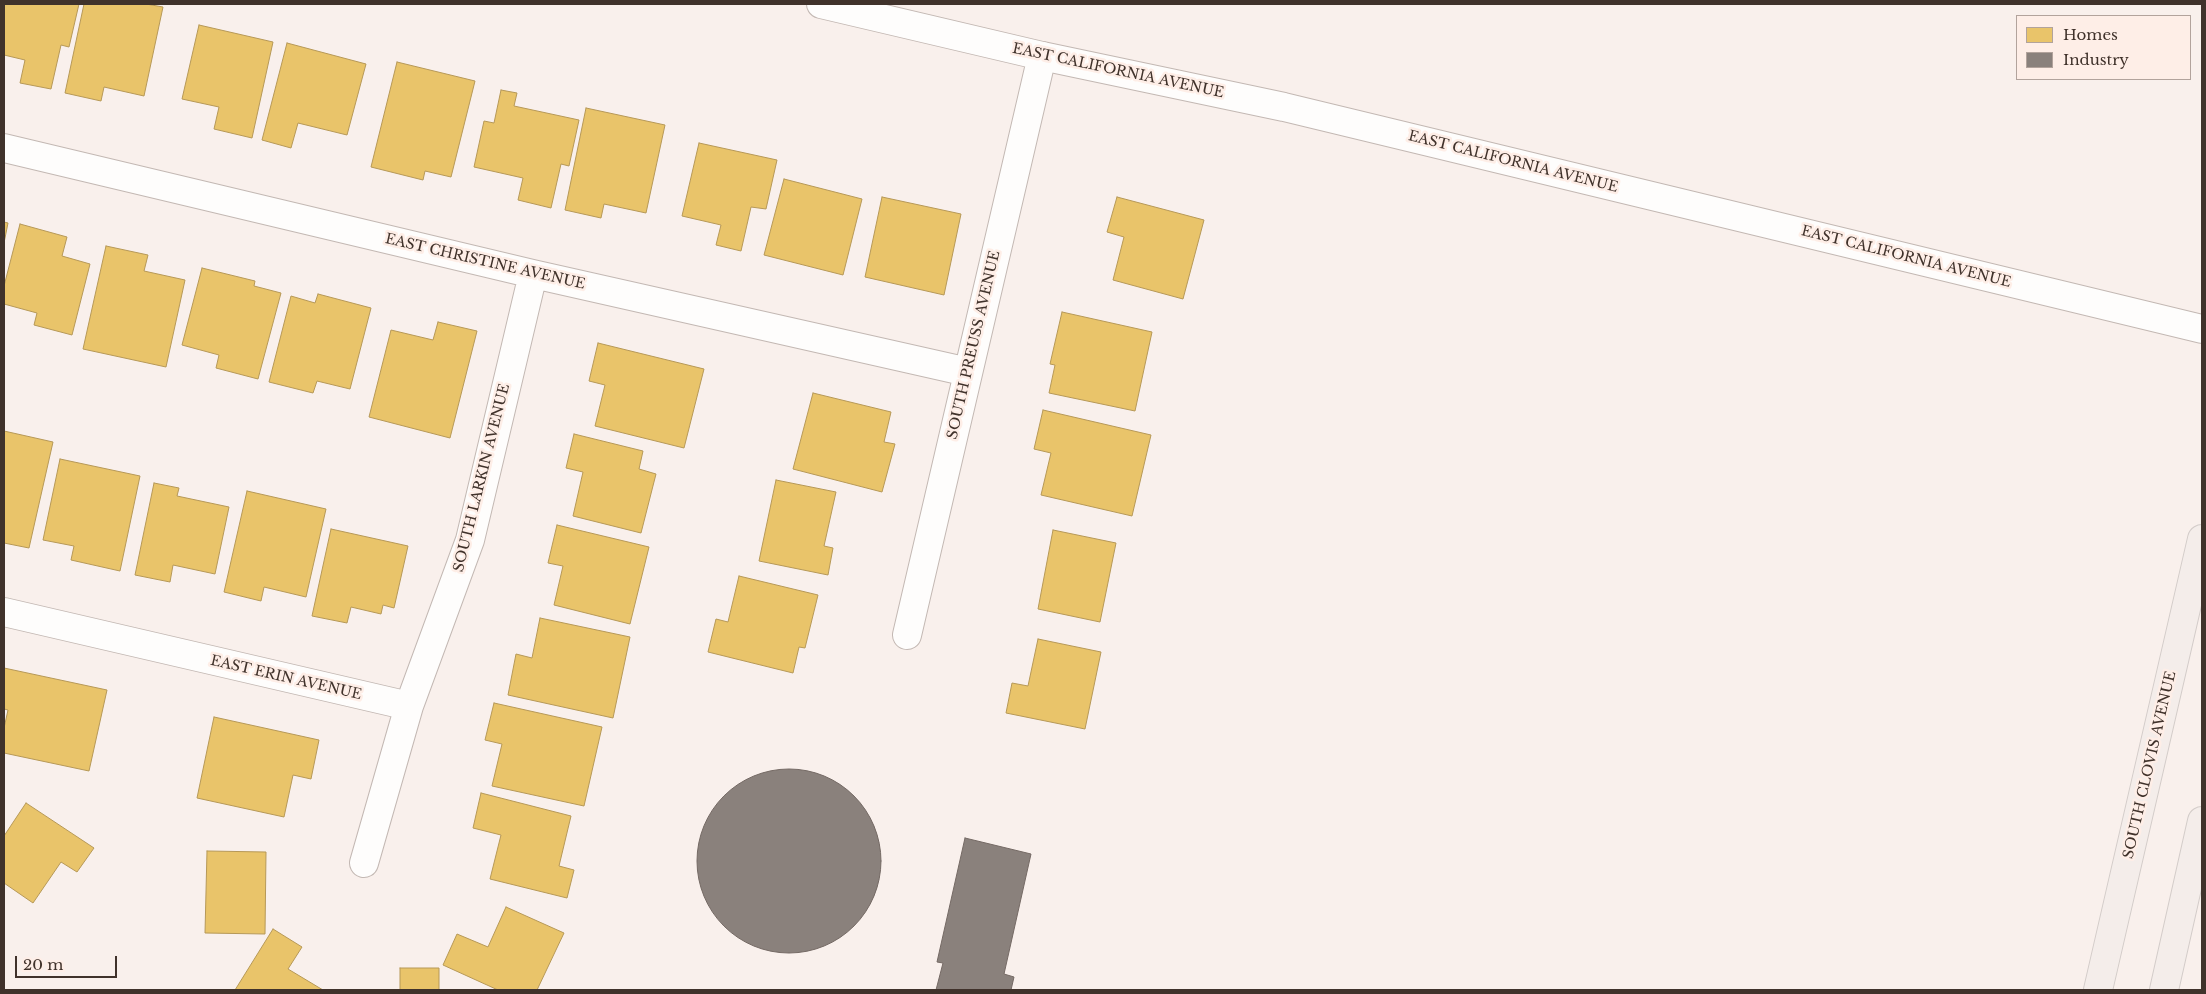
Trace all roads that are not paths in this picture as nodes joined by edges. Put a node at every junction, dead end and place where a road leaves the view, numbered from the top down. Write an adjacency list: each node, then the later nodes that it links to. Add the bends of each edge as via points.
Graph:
1 (821, 4): 2 (street, EAST CALIFORNIA AVENUE)
2 (1042, 56): 5 (street, EAST CALIFORNIA AVENUE, via 1294,109); 6 (street, SOUTH PREUSS AVENUE)
3 (4, 148): 4 (street, EAST CHRISTINE AVENUE)
4 (533, 274): 6 (street, EAST CHRISTINE AVENUE); 10 (street, SOUTH LARKIN AVENUE, via 470,540)
5 (2202, 329)
6 (968, 372): 9 (street, SOUTH PREUSS AVENUE)
7 (2202, 539): 13 (main road, SOUTH CLOVIS AVENUE)
8 (4, 612): 10 (street, EAST ERIN AVENUE)
9 (907, 635)
10 (409, 706): 12 (street)
11 (2202, 821): 14 (main road)
12 (364, 863)
13 (2098, 990)
14 (2164, 990)

